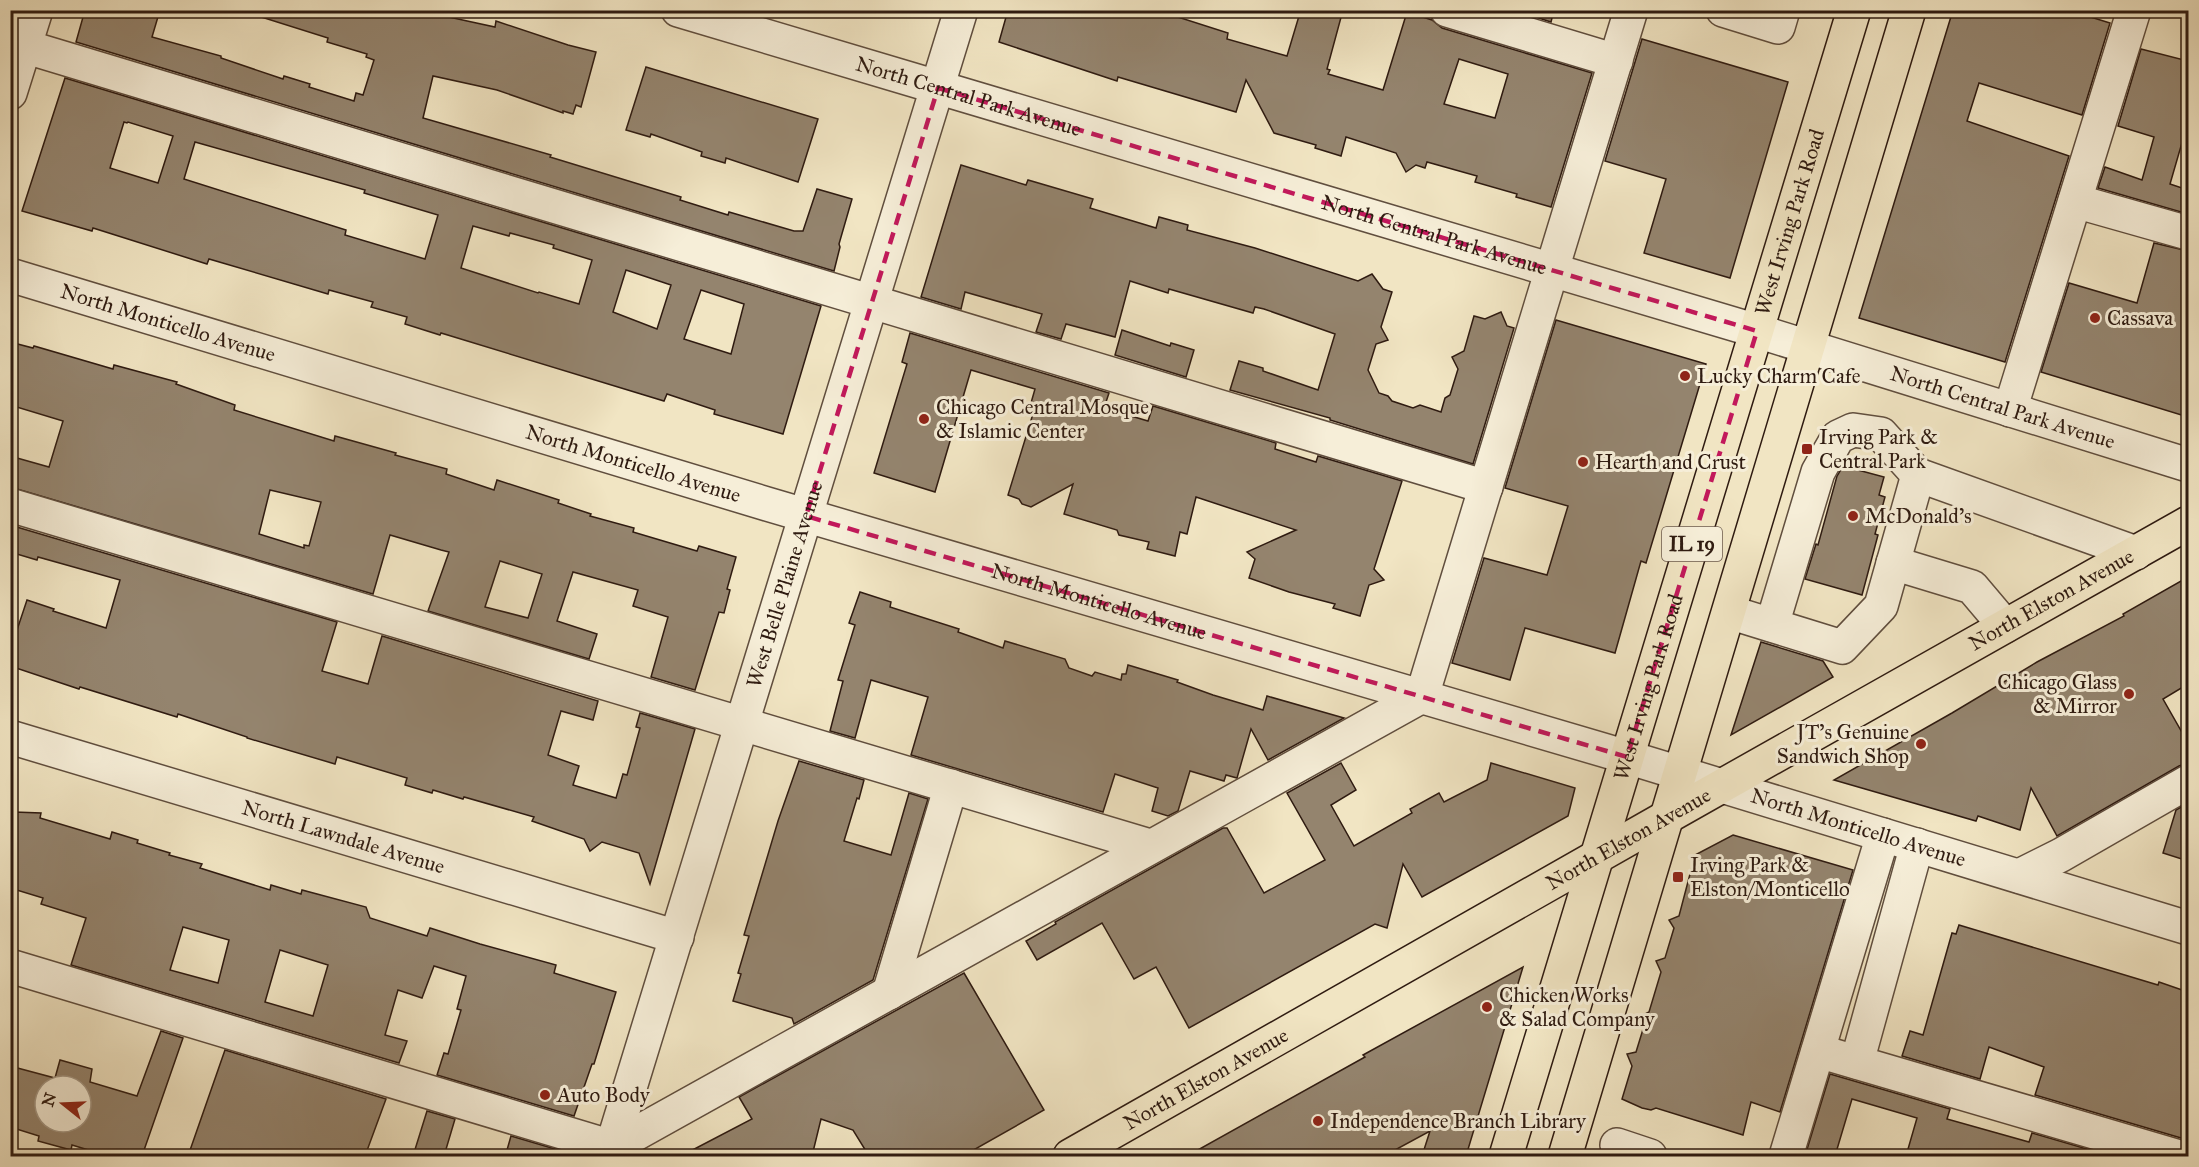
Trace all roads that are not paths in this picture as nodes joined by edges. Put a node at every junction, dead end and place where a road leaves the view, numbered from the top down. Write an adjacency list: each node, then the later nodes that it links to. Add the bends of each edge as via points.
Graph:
1 (36, 10): 11 (street)
2 (678, 10): 13 (street, North Central Park Avenue)
3 (961, 10): 13 (street, West Belle Plaine Avenue)
4 (1447, 10): 12 (street)
5 (1631, 10): 12 (street)
6 (1723, 10): 7 (street, via 1778,27)
7 (1783, 10)
8 (1854, 10): 20 (main road, West Irving Park Road / IL 19)
9 (1909, 10): 21 (main road, IL 19)
10 (2134, 10): 15 (street)
11 (18, 45): 14 (street); 19 (street)
12 (1616, 61): 17 (street)
13 (938, 88): 17 (street, North Central Park Avenue); 19 (street, West Belle Plaine Avenue)
14 (10, 93)
15 (2075, 201): 16 (street); 22 (street)
16 (2188, 233)
17 (1552, 270): 20 (street, North Central Park Avenue); 25 (street)
18 (10, 275): 27 (street, North Monticello Avenue)
19 (872, 302): 25 (street); 27 (street, West Belle Plaine Avenue)
20 (1757, 331): 21 (street, North Central Park Avenue); 37 (main road, West Irving Park Road / IL 19)
21 (1809, 348): 22 (street, North Central Park Avenue); 31 (main road, IL 19)
22 (2010, 410): 23 (street, North Central Park Avenue)
23 (2188, 465)
24 (1918, 475): 29 (street); 30 (street); 32 (street, via 1881,434 1853,430 1838,437 1818,472)
25 (1486, 487): 34 (street)
26 (10, 505): 35 (street)
27 (806, 516): 34 (street, North Monticello Avenue); 35 (street, West Belle Plaine Avenue)
28 (2188, 523): 29 (main road, North Elston Avenue)
29 (2136, 553): 33 (main road, North Elston Avenue)
30 (1893, 563): 32 (street, via 1881,606 1842,647); 33 (street, via 1972,587)
31 (1729, 612): 32 (street); 38 (main road, IL 19)
32 (1772, 625)
33 (2005, 626): 41 (main road, North Elston Avenue)
34 (1422, 696): 37 (street, North Monticello Avenue); 45 (street)
35 (742, 724): 40 (street); 49 (street, West Belle Plaine Avenue)
36 (10, 737): 49 (street, North Lawndale Avenue)
37 (1627, 757): 38 (street, North Monticello Avenue); 46 (main road, West Irving Park Road / IL 19)
38 (1681, 773): 41 (street, North Monticello Avenue); 42 (main road, IL 19)
39 (2188, 782): 47 (street)
40 (951, 786): 45 (street); 51 (street)
41 (1723, 786): 42 (main road, North Elston Avenue); 43 (street, North Monticello Avenue)
42 (1668, 815): 46 (main road, North Elston Avenue); 58 (main road, IL 19)
43 (1883, 835): 44 (street, North Monticello Avenue); 52 (street)
44 (1917, 845): 47 (street, North Monticello Avenue); 53 (street)
45 (1150, 846): 51 (street)
46 (1597, 858): 56 (main road, North Elston Avenue); 57 (main road, West Irving Park Road / IL 19)
47 (2019, 876): 48 (street, North Monticello Avenue)
48 (2188, 928)
49 (677, 937): 55 (street, West Belle Plaine Avenue)
50 (10, 966): 55 (street)
51 (889, 993): 55 (street)
52 (1818, 1051): 53 (street); 60 (street)
53 (1857, 1062): 61 (street)
54 (1617, 1145): 59 (street)
55 (611, 1152)
56 (1070, 1156)
57 (1506, 1156)
58 (1565, 1156)
59 (1650, 1156)
60 (1786, 1156)
61 (2176, 1156)

